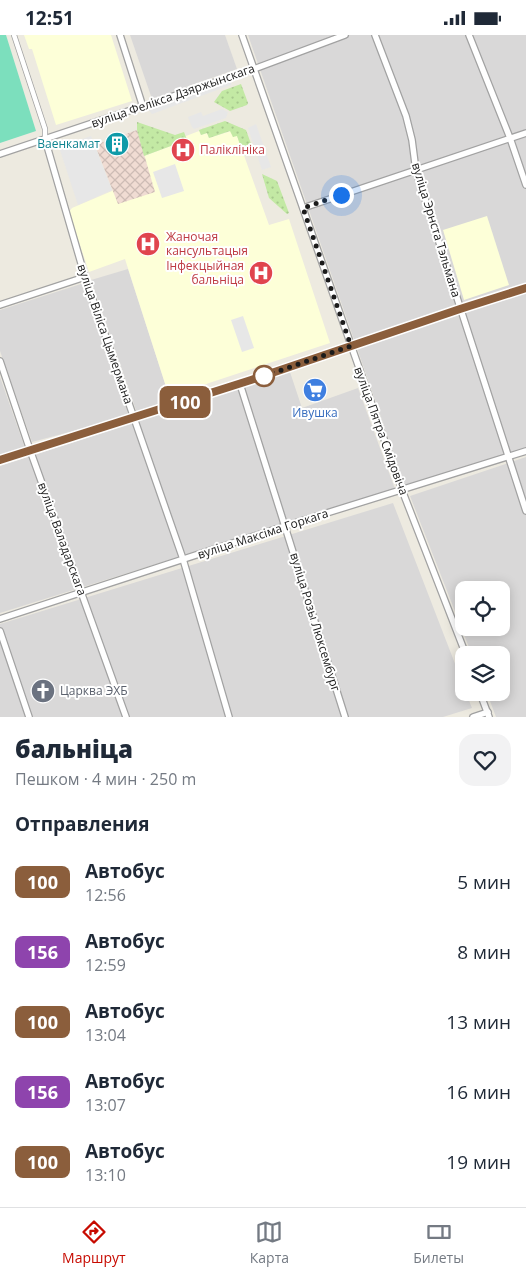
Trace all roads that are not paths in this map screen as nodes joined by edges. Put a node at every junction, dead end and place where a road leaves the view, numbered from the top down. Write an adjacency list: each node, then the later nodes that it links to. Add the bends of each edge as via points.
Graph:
1 (14, 35): 11 (street, вуліца Віліса Цымермана, via 45,129)
2 (120, 35): 8 (street)
3 (242, 35): 7 (street, вуліца Пятра Смідовіча)
4 (344, 35): 7 (street, вуліца Фелікса Дзяржынскага)
5 (375, 35): 13 (street, вуліца Эрнста Тэльмана, via 406,116)
6 (469, 35): 10 (street)
7 (254, 69): 8 (street, вуліца Фелікса Дзяржынскага); 15 (street, вуліца Пятра Смідовіча)
8 (143, 107): 11 (street, вуліца Фелікса Дзяржынскага)
9 (526, 133): 10 (street)
10 (510, 138): 13 (street); 14 (street)
11 (45, 139): 12 (street, вуліца Фелікса Дзяржынскага); 16 (street, вуліца Віліса Цымермана)
12 (0, 154)
13 (416, 171): 15 (street); 19 (street, вуліца Эрнста Тэльмана)
14 (526, 185)
15 (303, 208): 20 (street, вуліца Пятра Смідовіча)
16 (85, 277): 18 (street); 23 (street, вуліца Віліса Цымермана)
17 (526, 288): 19 (street)
18 (0, 305)
19 (460, 309): 20 (street); 26 (street, вуліца Эрнста Тэльмана)
20 (351, 346): 22 (street); 28 (street, вуліца Пятра Смідовіча)
21 (0, 361): 24 (street, вуліца Валадарскага)
22 (240, 384): 23 (street); 30 (street, вуліца Розы Люксембург)
23 (133, 418): 24 (street); 31 (street, вуліца Віліса Цымермана)
24 (30, 450): 27 (street); 32 (street, вуліца Валадарскага)
25 (526, 451): 26 (street, вуліца Максіма Горкага)
26 (508, 457): 28 (street, вуліца Максіма Горкага); 29 (street, вуліца Эрнста Тэльмана)
27 (0, 460)
28 (402, 491): 30 (street, вуліца Максіма Горкага); 35 (street, вуліца Пятра Смідовіча)
29 (526, 511)
30 (285, 526): 31 (street, вуліца Максіма Горкага); 41 (street, вуліца Розы Люксембург)
31 (183, 559): 32 (street, вуліца Максіма Горкага); 40 (street, вуліца Віліса Цымермана)
32 (81, 593): 33 (street, вуліца Максіма Горкага); 39 (street, вуліца Валадарскага)
33 (0, 619)
34 (0, 631): 38 (street)
35 (462, 646)
36 (483, 701): 37 (street)
37 (489, 715): 42 (street)
38 (28, 717)
39 (126, 717)
40 (229, 717)
41 (345, 717)
42 (473, 717)

